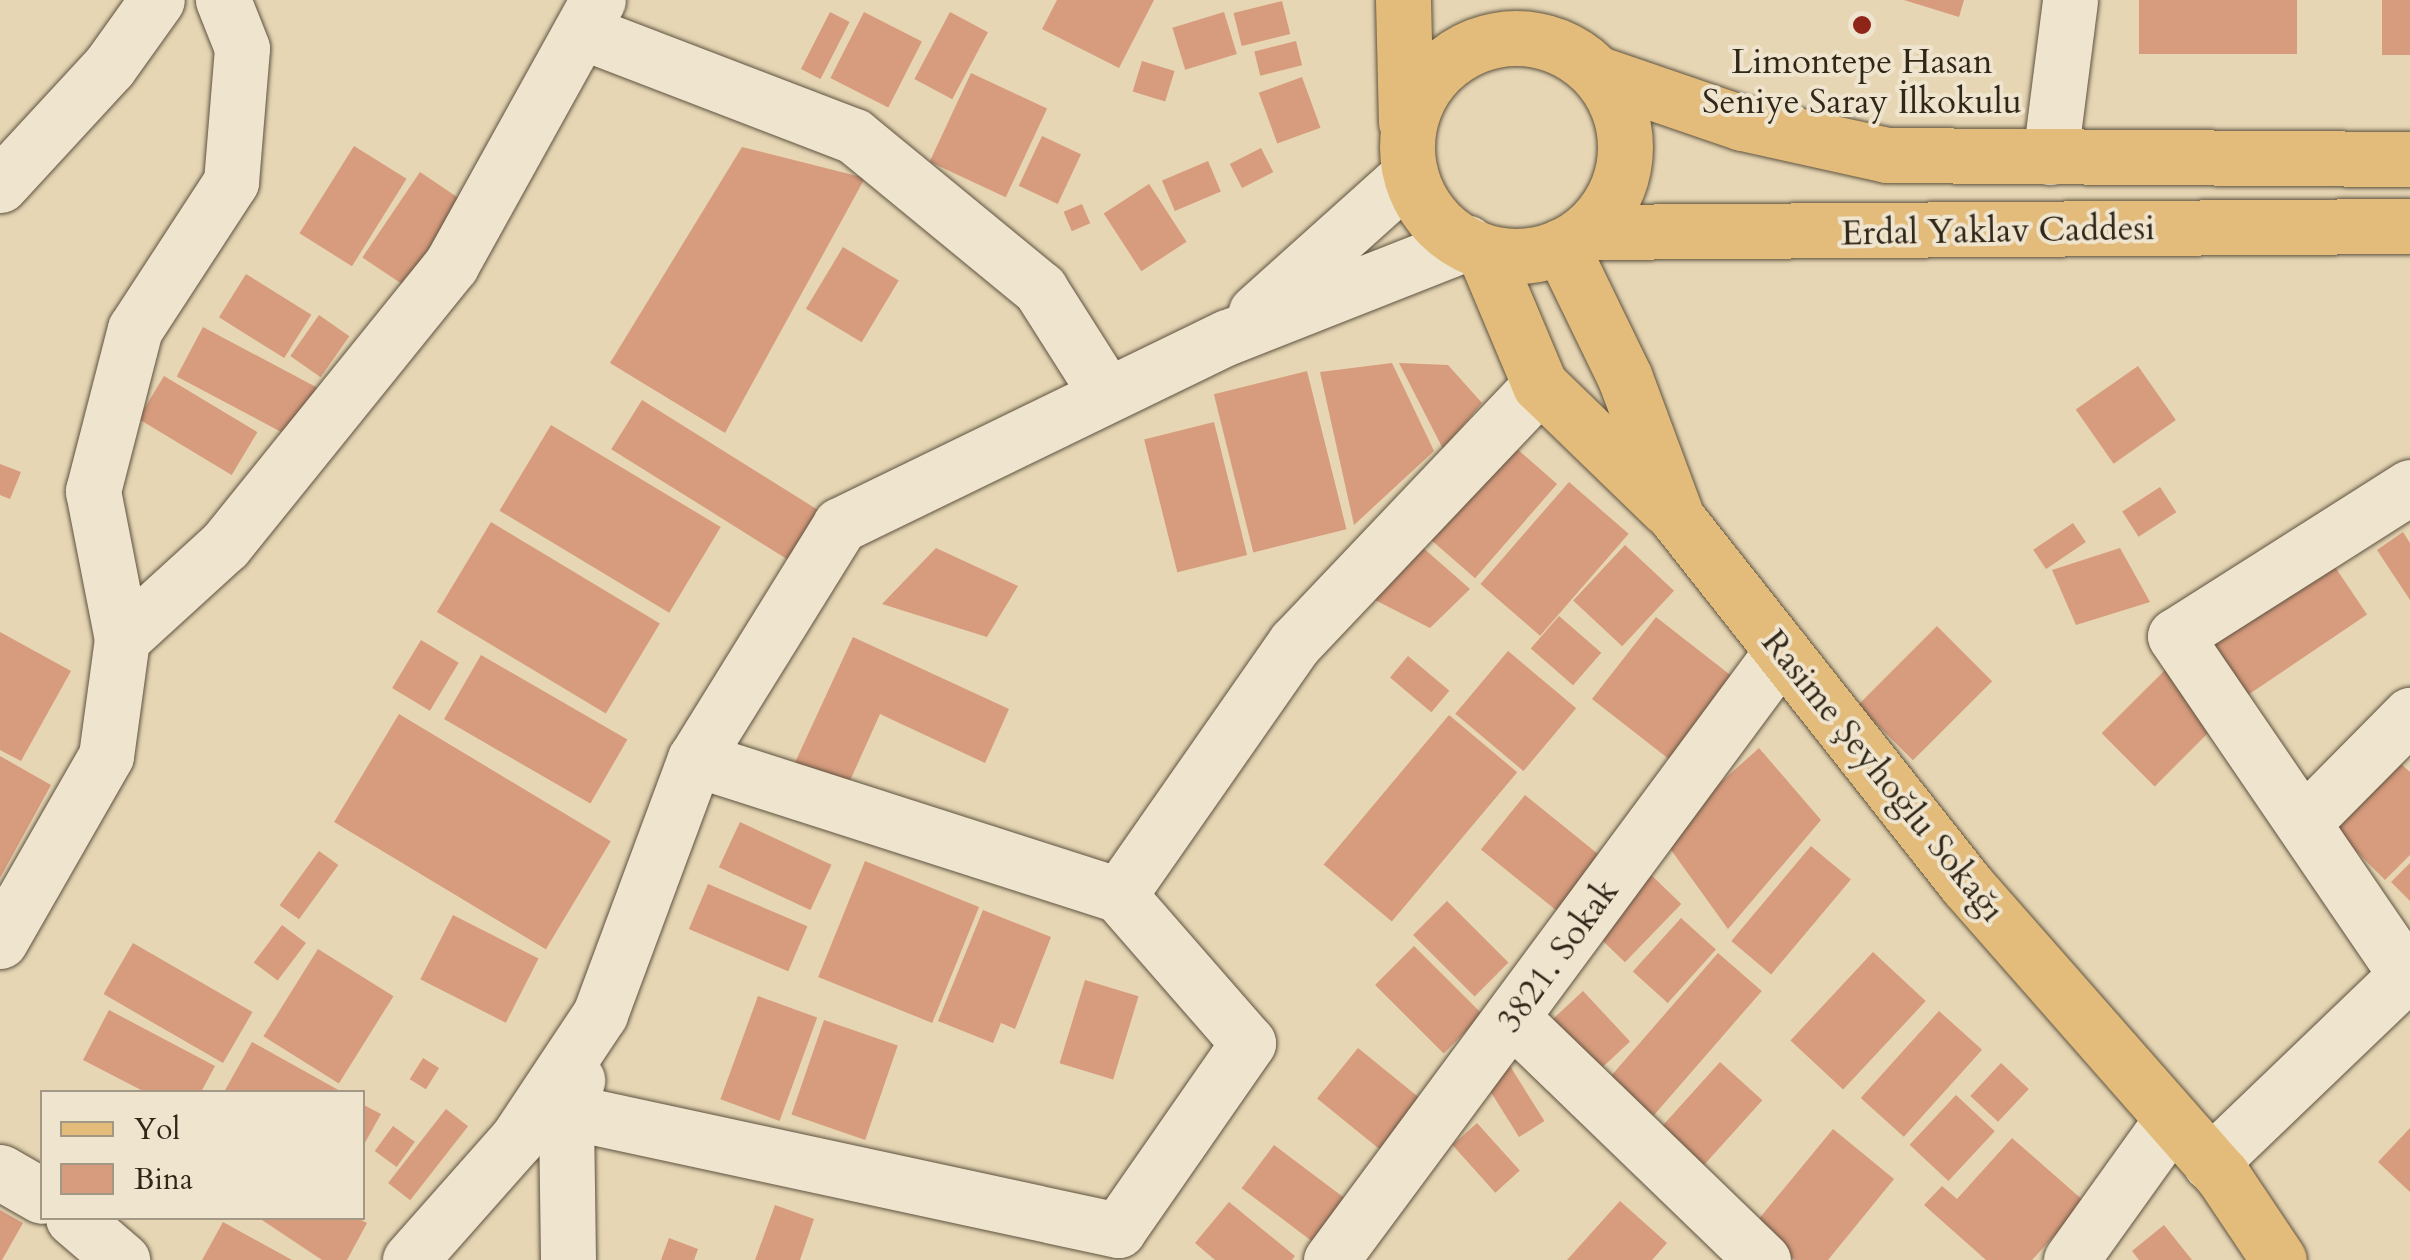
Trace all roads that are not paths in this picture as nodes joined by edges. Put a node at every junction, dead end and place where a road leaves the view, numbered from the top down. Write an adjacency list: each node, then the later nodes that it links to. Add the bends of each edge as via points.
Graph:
1 (157, 0): 11 (street, via 109,67)
2 (1403, 0): 8 (main road)
3 (1551, 0): 7 (main road)
4 (2070, 0): 9 (street)
5 (237, 16): 20 (street, via 231,182 135,329 110,397 93,491)
6 (591, 16): 17 (street, via 854,136 1040,288); 20 (street, via 451,265 225,546)
7 (1585, 63): 8 (main road, via 1536,39 1466,49 1416,102); 9 (main road, Erdal Yaklav Caddesi, via 1742,123 1887,156); 13 (main road, via 1626,138 1610,205)
8 (1408, 156): 14 (main road, via 1425,208); 15 (street)
9 (2050, 156): 10 (main road, Erdal Yaklav Caddesi)
10 (2410, 159)
11 (0, 184)
12 (2410, 226): 13 (main road, Erdal Yaklav Caddesi)
13 (1574, 239): 14 (main road, via 1520,256); 19 (main road, Rasime Şeyhoğlu Sokağı)
14 (1475, 247): 15 (street); 16 (main road)
15 (1228, 337): 17 (street)
16 (1540, 385): 19 (main road); 25 (street, via 1294,643)
17 (1106, 393): 23 (street, via 840,525)
18 (2410, 488): 24 (street, via 2176,636)
19 (1678, 518): 21 (main road, Rasime Şeyhoğlu Sokağı)
20 (122, 639): 26 (street, via 106,756)
21 (1782, 651): 29 (street, 3821. Sokak); 31 (main road, Rasime Şeyhoğlu Sokağı, via 1966,884)
22 (2410, 715): 24 (street)
23 (695, 759): 25 (street); 28 (street)
24 (2306, 820): 27 (street)
25 (1119, 895): 30 (street, via 1248,1043 1118,1230)
26 (0, 941)
27 (2408, 975): 32 (street)
28 (600, 1014): 30 (street); 38 (street, via 517,1138)
29 (1512, 1018): 36 (street); 40 (street, 3821. Sokak)
30 (566, 1111): 39 (street)
31 (2172, 1120): 32 (main road, Rasime Şeyhoğlu Sokağı); 41 (street)
32 (2210, 1162): 42 (main road, Rasime Şeyhoğlu Sokağı)
33 (0, 1172): 34 (street)
34 (40, 1195)
35 (74, 1220): 37 (street)
36 (1730, 1249)
37 (122, 1260)
38 (410, 1260)
39 (568, 1260)
40 (1331, 1260)
41 (2071, 1260)
42 (2279, 1260)

